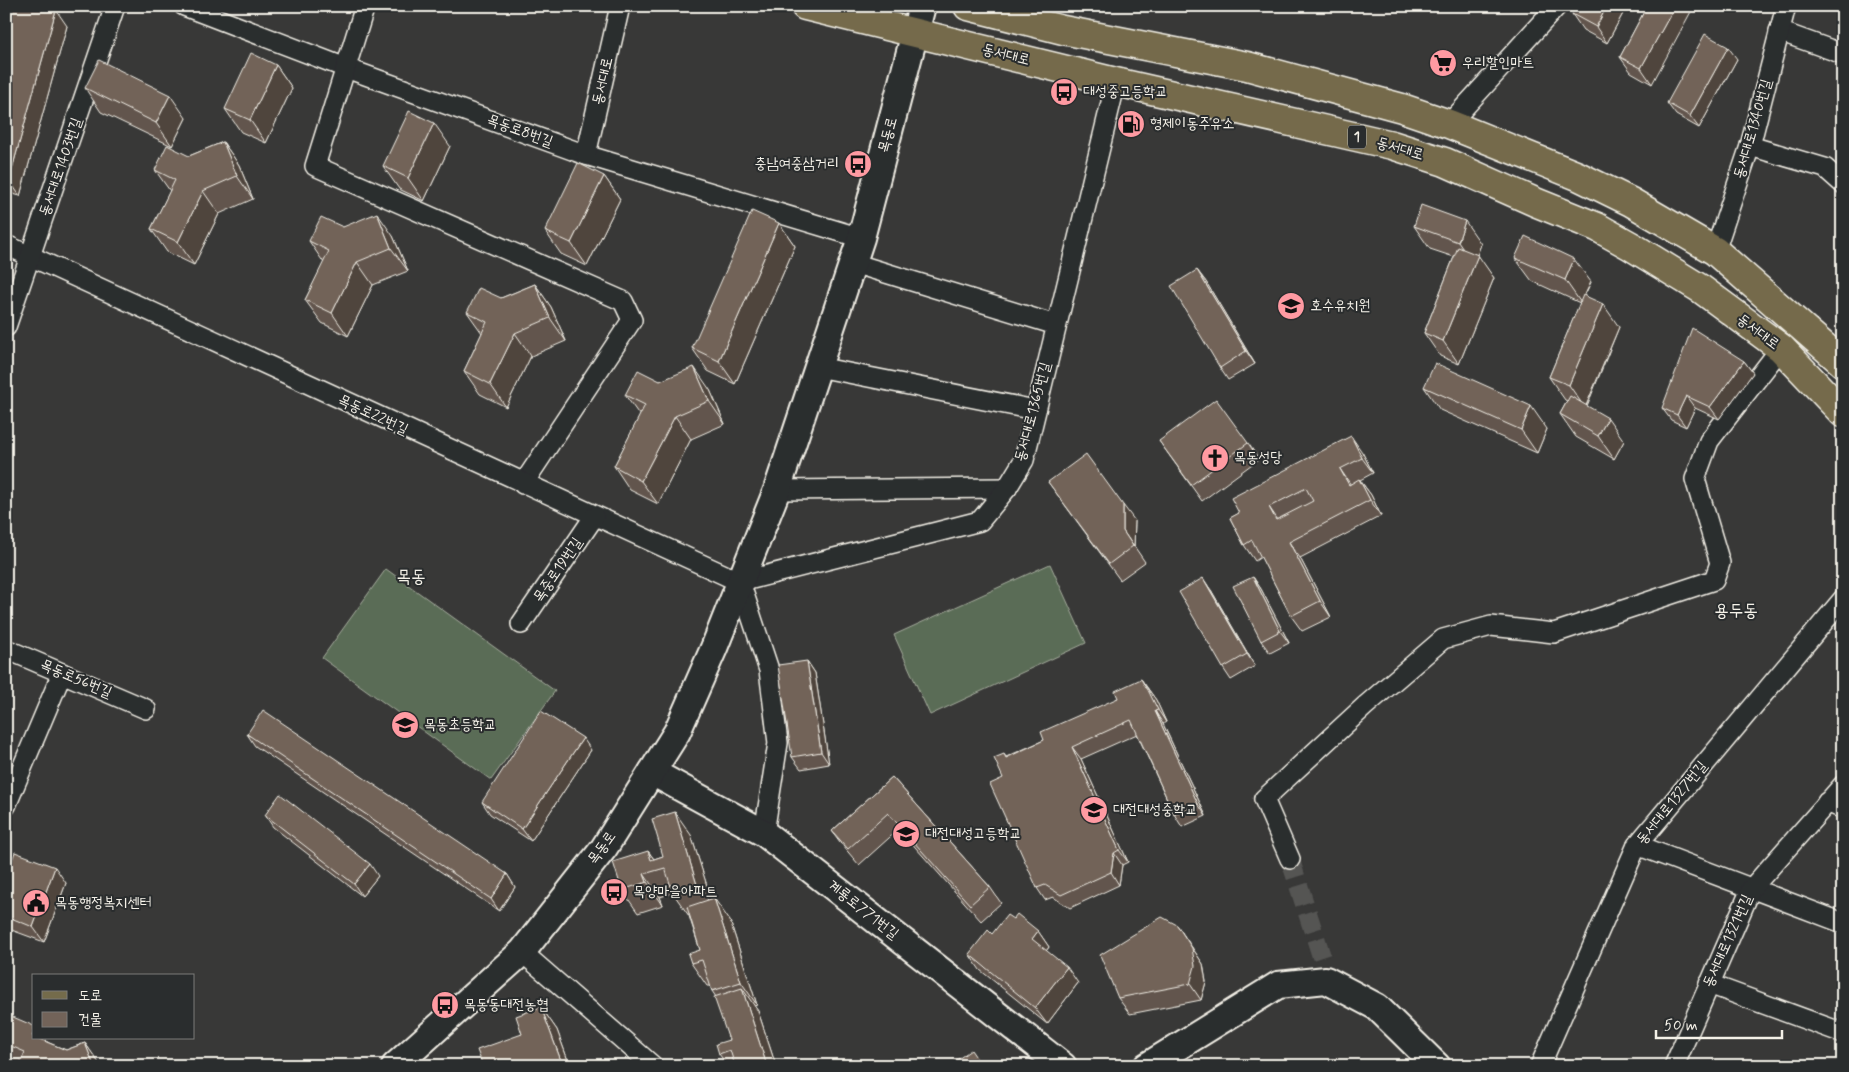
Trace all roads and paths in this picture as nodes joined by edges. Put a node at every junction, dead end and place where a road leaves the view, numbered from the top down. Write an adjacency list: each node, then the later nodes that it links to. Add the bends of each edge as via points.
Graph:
1 (115, 6): 22 (street, 동서대로1403번길)
2 (184, 6): 13 (street, 목동로8번길)
3 (365, 6): 13 (street)
4 (620, 6): 17 (street, 동서대로)
5 (805, 6): 11 (main road, 동서대로 / 1)
6 (922, 6): 11 (main road, 목동로)
7 (968, 6): 15 (main road, 동서대로, via 1062,30 1247,66)
8 (1557, 6): 15 (street)
9 (1786, 6): 10 (street, 동서대로1340번길)
10 (1779, 31): 12 (street); 16 (street, 동서대로1340번길)
11 (915, 32): 14 (main road, 동서대로 / 1); 19 (main road, 목동로)
12 (1843, 54)
13 (346, 68): 17 (street, 목동로8번길); 31 (street, via 315,166 623,302 632,320)
14 (1116, 82): 24 (street, 동서대로1365번길); 26 (main road, 동서대로 / 1, via 1392,145 1445,162 1597,227 1701,289)
15 (1449, 124): 21 (main road, 동서대로, via 1578,176 1631,202)
16 (1750, 146): 18 (street, via 1825,168); 21 (street, 동서대로1340번길)
17 (586, 155): 19 (street, 목동로8번길)
18 (1843, 184)
19 (860, 238): 23 (main road, 목동로)
20 (6, 245): 22 (street, 목동로22번길)
21 (1715, 251): 27 (main road, 동서대로)
22 (30, 256): 25 (street, 동서대로1403번길); 31 (street, 목동로22번길)
23 (853, 263): 24 (street); 28 (main road, 목동로)
24 (1056, 325): 29 (street, 동서대로1365번길)
25 (6, 327)
26 (1781, 348): 30 (main road, 동서대로 / 1); 48 (street, via 1709,441 1695,479 1720,563 1714,580 1554,633 1491,626 1443,640 1264,799)
27 (1843, 363)
28 (818, 367): 29 (street); 33 (main road, 목동로)
29 (1035, 410): 32 (street, 동서대로1365번길, via 1024,460)
30 (1843, 413)
31 (523, 484): 34 (street, 목동로22번길)
32 (1008, 488): 33 (street); 35 (street, 동서대로1365번길, via 980,521)
33 (777, 490): 35 (main road, 목동로)
34 (594, 516): 35 (street, 목동로22번길); 37 (street, 목중로19번길)
35 (740, 582): 41 (main road, 목동로, via 677,732); 46 (street, via 769,670 778,743)
36 (1843, 599): 47 (street, 동서대로1327번길)
37 (521, 624)
38 (6, 649): 39 (street, 목동로56번길)
39 (62, 673): 40 (street, 목동로56번길); 42 (street)
40 (146, 709)
41 (652, 772): 46 (main road, 계룡로771번길); 51 (main road, 목동로, via 604,848)
42 (12, 779): 45 (street)
43 (1843, 785): 44 (street, 동서대로1321번길)
44 (1835, 805): 49 (street, 동서대로1321번길)
45 (6, 806)
46 (764, 833): 56 (main road, 계룡로771번길)
47 (1637, 845): 49 (street); 59 (street, 동서대로1327번길)
48 (1290, 859)
49 (1751, 889): 50 (street); 52 (street, 동서대로1321번길)
50 (1843, 923)
51 (522, 952): 54 (main road, 목동로); 55 (street)
52 (1709, 984): 53 (street); 60 (street, 동서대로1321번길)
53 (1843, 1033)
54 (396, 1066)
55 (653, 1066)
56 (1063, 1066)
57 (1147, 1066): 58 (main road, via 1278,984 1325,972 1377,1007)
58 (1437, 1066)
59 (1540, 1066)
60 (1674, 1066)

